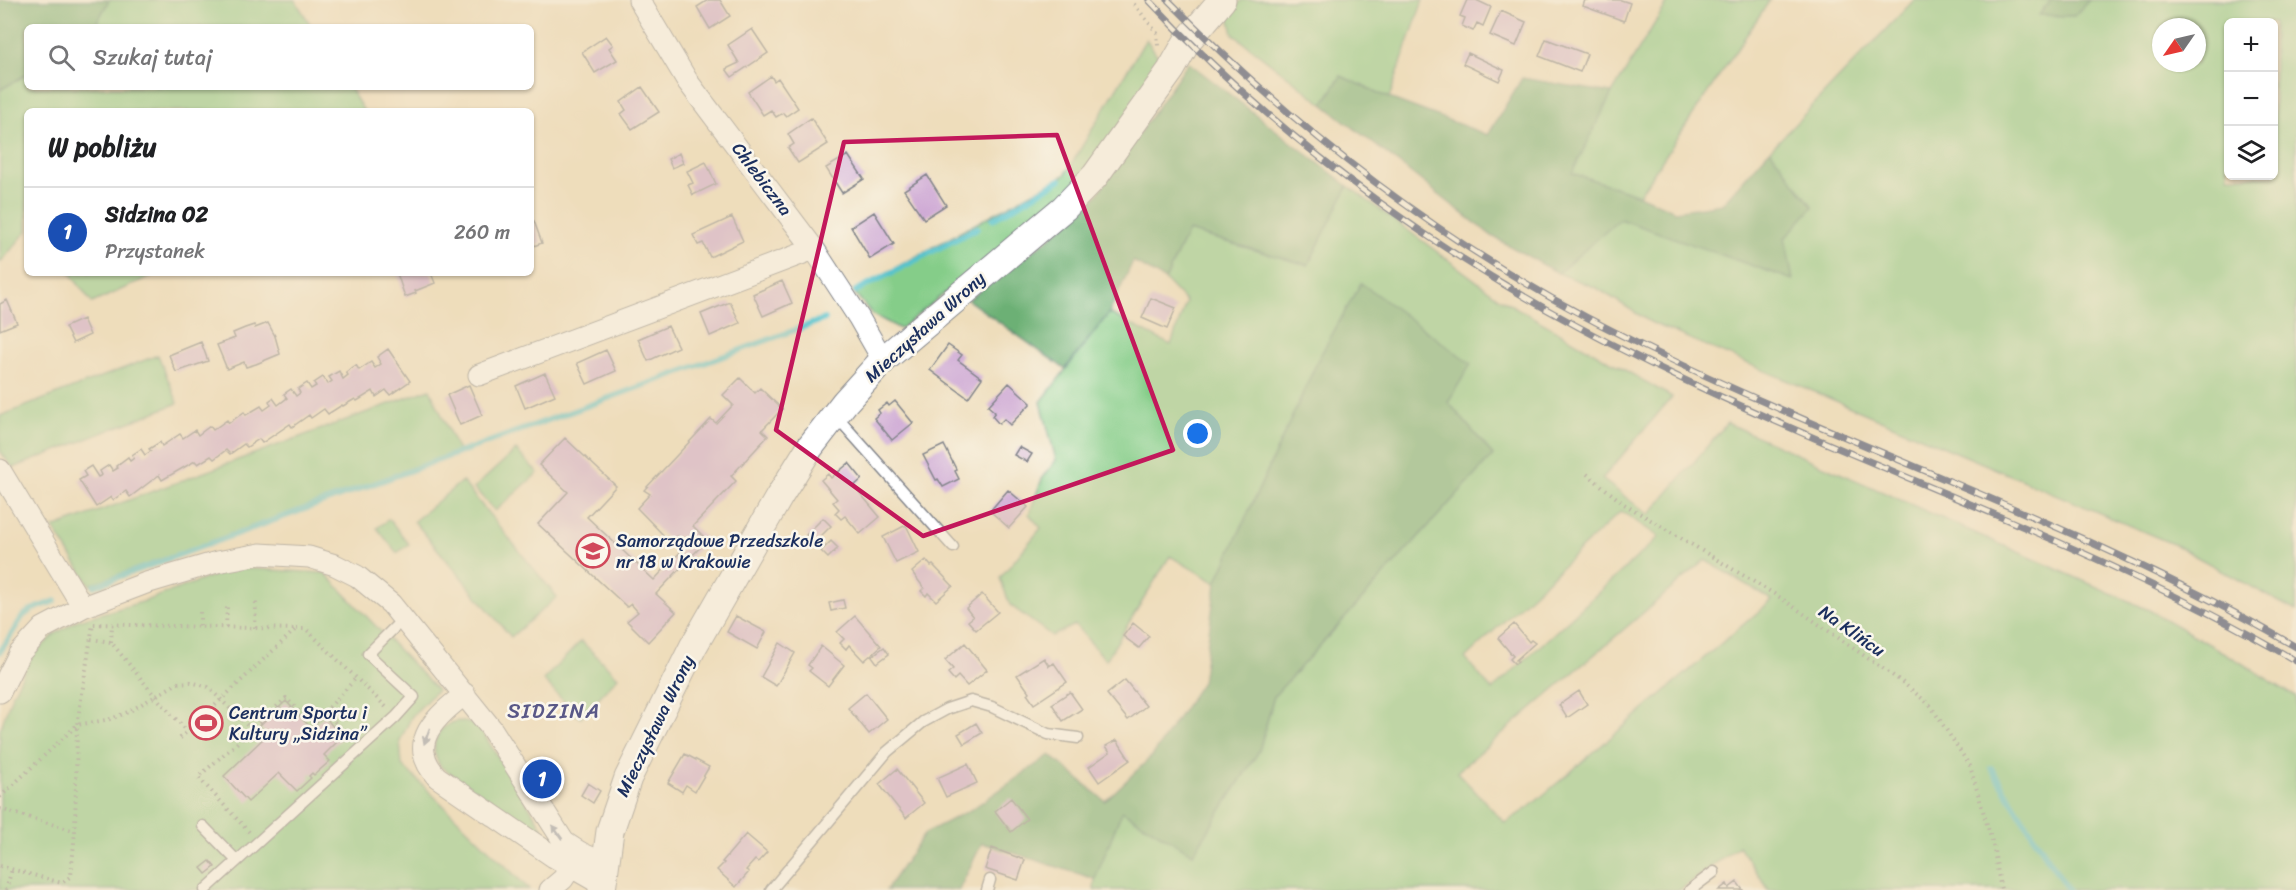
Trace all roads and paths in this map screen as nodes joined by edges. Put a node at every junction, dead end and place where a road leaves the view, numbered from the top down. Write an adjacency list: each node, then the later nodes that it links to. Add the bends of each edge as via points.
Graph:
1 (639, 0): 5 (street, Chlebiczna, via 688,82)
2 (1222, 0): 4 (street, Mieczysława Wrony, via 1188,40)
3 (1134, 4): 4 (path, via 1157,33 1159,51)
4 (1171, 70): 6 (street, Mieczysława Wrony, via 1095,176 1065,208)
5 (814, 249): 6 (street, Chlebiczna); 7 (street)
6 (883, 360): 8 (street, Mieczysława Wrony)
7 (479, 375)
8 (835, 415): 11 (lane); 45 (street, Mieczysława Wrony, via 779,497 675,680 619,800)
9 (0, 470): 14 (street)
10 (1587, 474): 52 (path, Na Klińcu, via 1624,504 1780,598 1930,705 1970,766 1993,845)
11 (953, 547)
12 (256, 601): 20 (path)
13 (226, 606): 19 (path)
14 (83, 607): 16 (street, via 146,582 217,562 284,554 335,564 357,576); 25 (street, via 43,628 19,654)
15 (200, 612): 18 (path)
16 (403, 619): 26 (street); 30 (lane, via 368,654 414,697)
17 (112, 625): 18 (path); 22 (path, via 93,624); 23 (path)
18 (200, 627): 19 (path)
19 (225, 627): 20 (path)
20 (255, 628): 21 (path)
21 (296, 629): 24 (path, via 306,628); 28 (path)
22 (91, 639): 23 (path); 31 (path)
23 (111, 642): 27 (path)
24 (356, 678): 29 (path); 30 (path)
25 (0, 692)
26 (465, 694): 45 (street, one-way to 26, via 553,828 491,728); 45 (street, one-way to 45, via 428,730 423,748 429,769)
27 (155, 696): 28 (path, via 178,683 191,682 208,687); 31 (path, via 111,719); 33 (path)
28 (222, 699): 32 (path); 33 (path)
29 (325, 712): 32 (path, via 318,711 307,720 286,698); 36 (path, via 354,742)
30 (396, 717): 42 (lane)
31 (77, 725): 37 (path); 40 (path)
32 (252, 730): 41 (path, via 198,777)
33 (187, 731): 35 (path)
34 (1078, 738): 50 (lane, via 1048,734 971,701 947,710 923,722 887,752)
35 (177, 741)
36 (347, 749)
37 (0, 797)
38 (0, 809): 40 (path)
39 (203, 826): 42 (lane)
40 (75, 831): 44 (path, via 73,871 62,883)
41 (251, 834)
42 (237, 861): 48 (lane)
43 (0, 866): 44 (path)
44 (12, 869): 47 (path)
45 (592, 871): 49 (street)
46 (1714, 872): 51 (lane)
47 (6, 890)
48 (205, 890)
49 (550, 890)
50 (771, 890)
51 (1690, 890)
52 (2001, 890)

